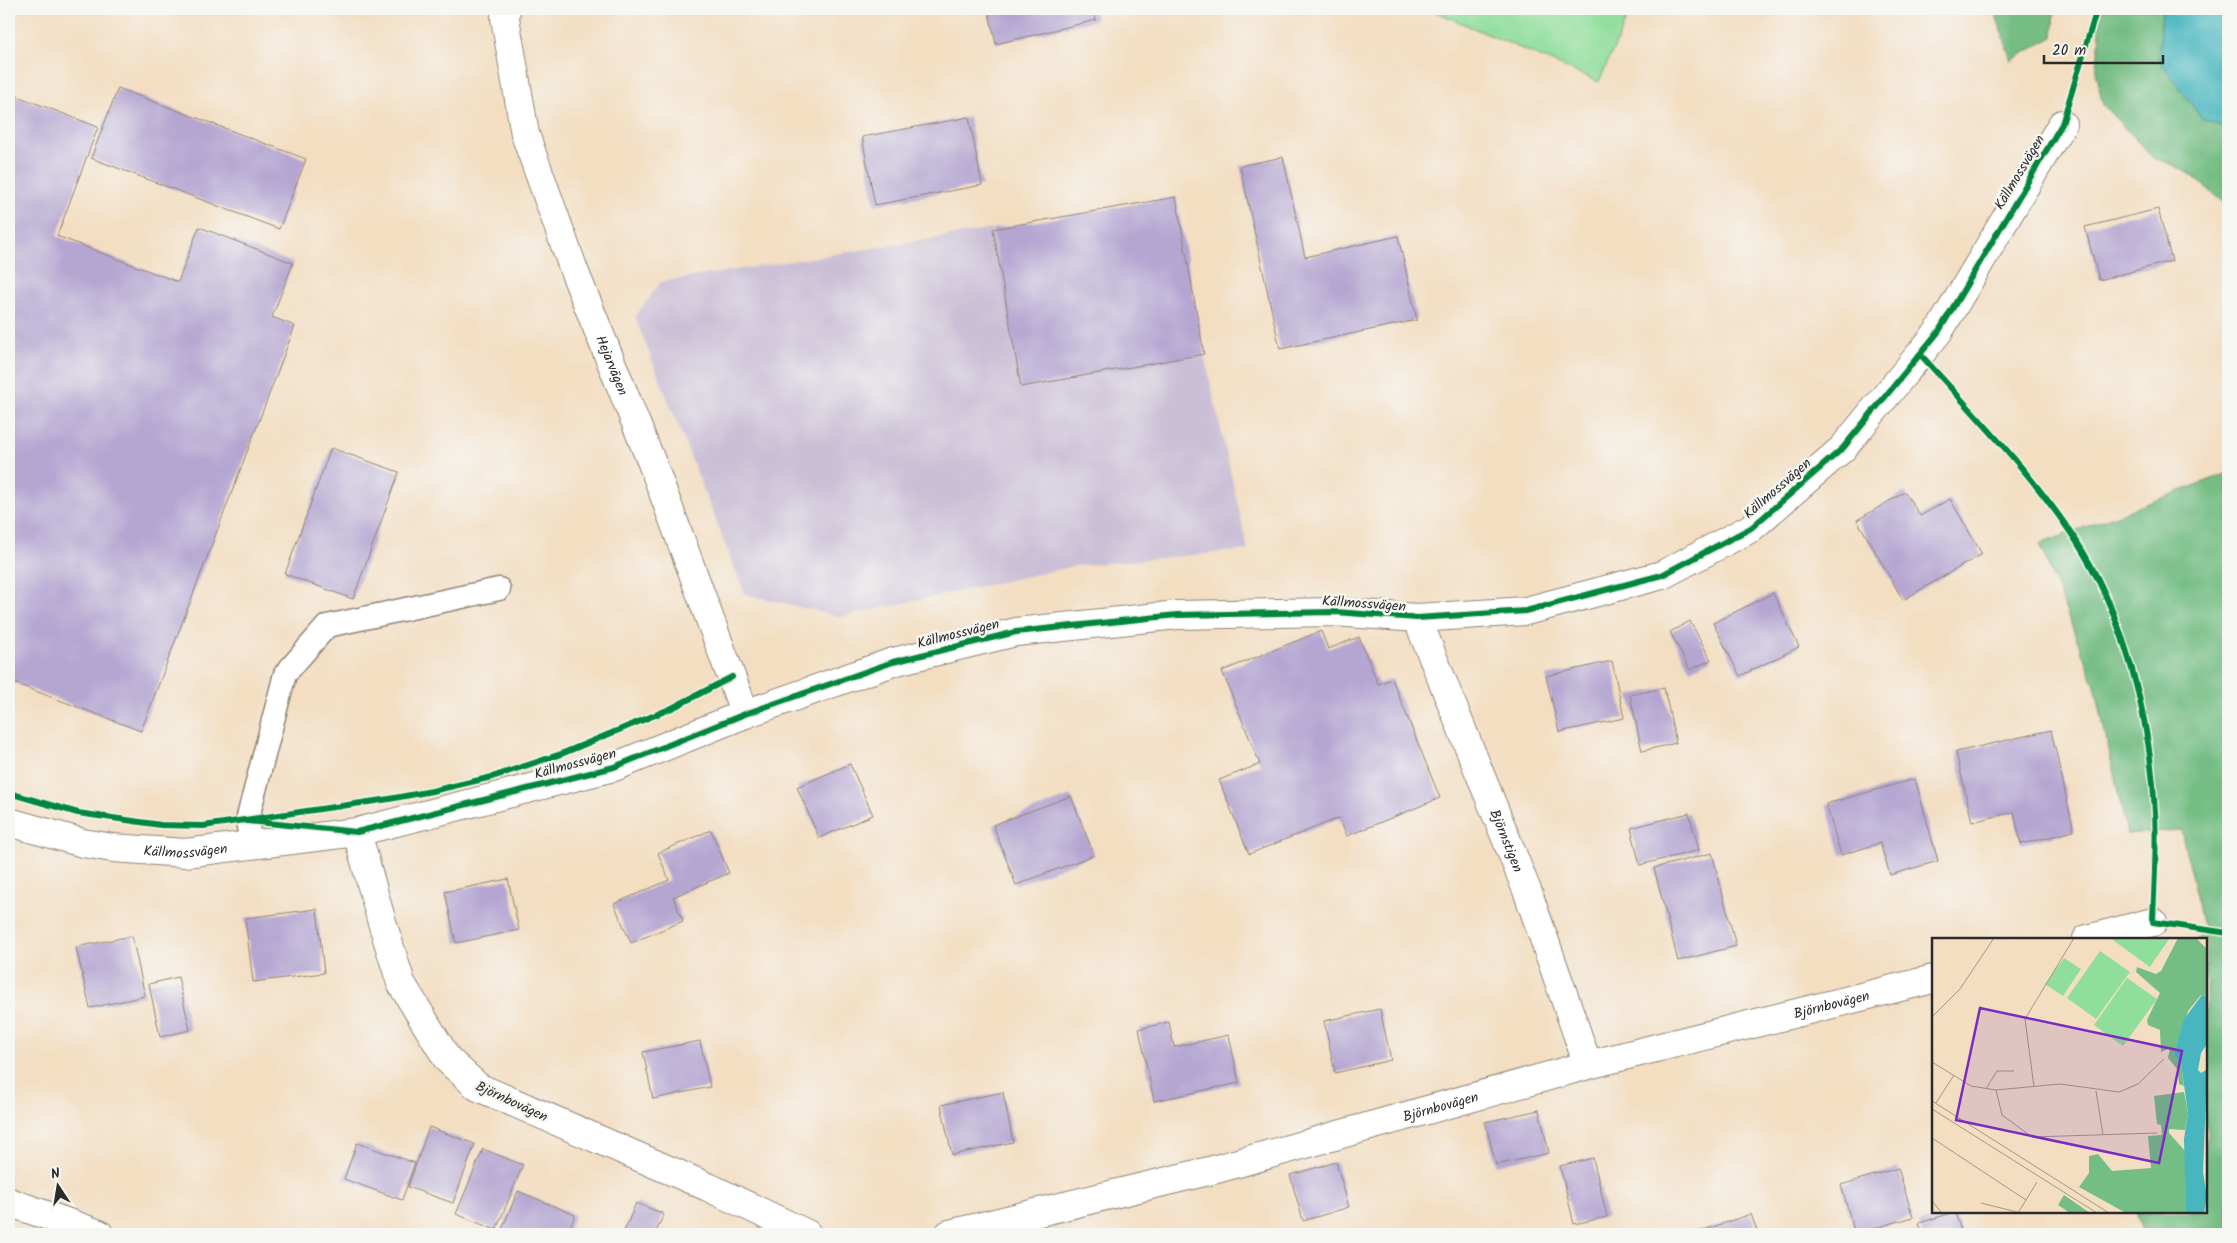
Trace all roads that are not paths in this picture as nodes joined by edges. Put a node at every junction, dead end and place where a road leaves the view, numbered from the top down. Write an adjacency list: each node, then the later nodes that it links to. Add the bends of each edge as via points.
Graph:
1 (506, 9): 5 (main road, Hejarvägen, via 525,134 575,273 654,468)
2 (2062, 124): 4 (main road, Källmossvägen, via 1939,331 1843,448 1751,528 1662,575 1526,611)
3 (499, 589): 8 (lane, via 327,626 285,674 247,821)
4 (1417, 618): 5 (main road, Källmossvägen, via 1335,612 1177,615 1016,632 893,662); 12 (main road, Björnstigen, via 1528,893)
5 (745, 714): 7 (main road, Källmossvägen, via 614,767)
6 (9, 822): 8 (main road, Källmossvägen, via 50,835 113,848 185,853)
7 (357, 832): 8 (main road, Källmossvägen); 15 (main road, Björnbovägen, via 402,982 448,1060 478,1087 708,1187)
8 (251, 845)
9 (2153, 922): 10 (main road)
10 (2091, 938)
11 (1932, 979): 12 (main road, Björnbovägen)
12 (1588, 1065): 16 (main road, Björnbovägen, via 1213,1170)
13 (9, 1202): 14 (main road)
14 (98, 1234)
15 (807, 1234)
16 (948, 1234)

